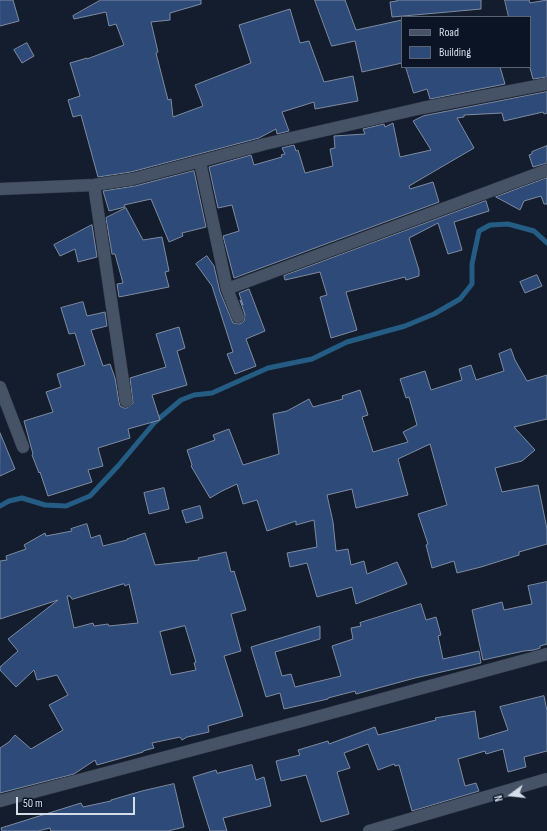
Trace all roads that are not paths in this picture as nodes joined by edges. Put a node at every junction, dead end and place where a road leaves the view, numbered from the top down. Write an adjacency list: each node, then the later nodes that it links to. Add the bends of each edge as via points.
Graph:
1 (547, 84): 2 (street, via 422,108 265,144)
2 (200, 162): 4 (street, via 133,179); 6 (street)
3 (547, 170): 6 (street)
4 (94, 185): 5 (street); 9 (street)
5 (0, 189)
6 (227, 289): 7 (street)
7 (238, 317)
8 (0, 387): 10 (street)
9 (126, 400)
10 (23, 447)
11 (547, 654): 13 (street)
12 (547, 779): 14 (street)
13 (0, 801)
14 (369, 831)

